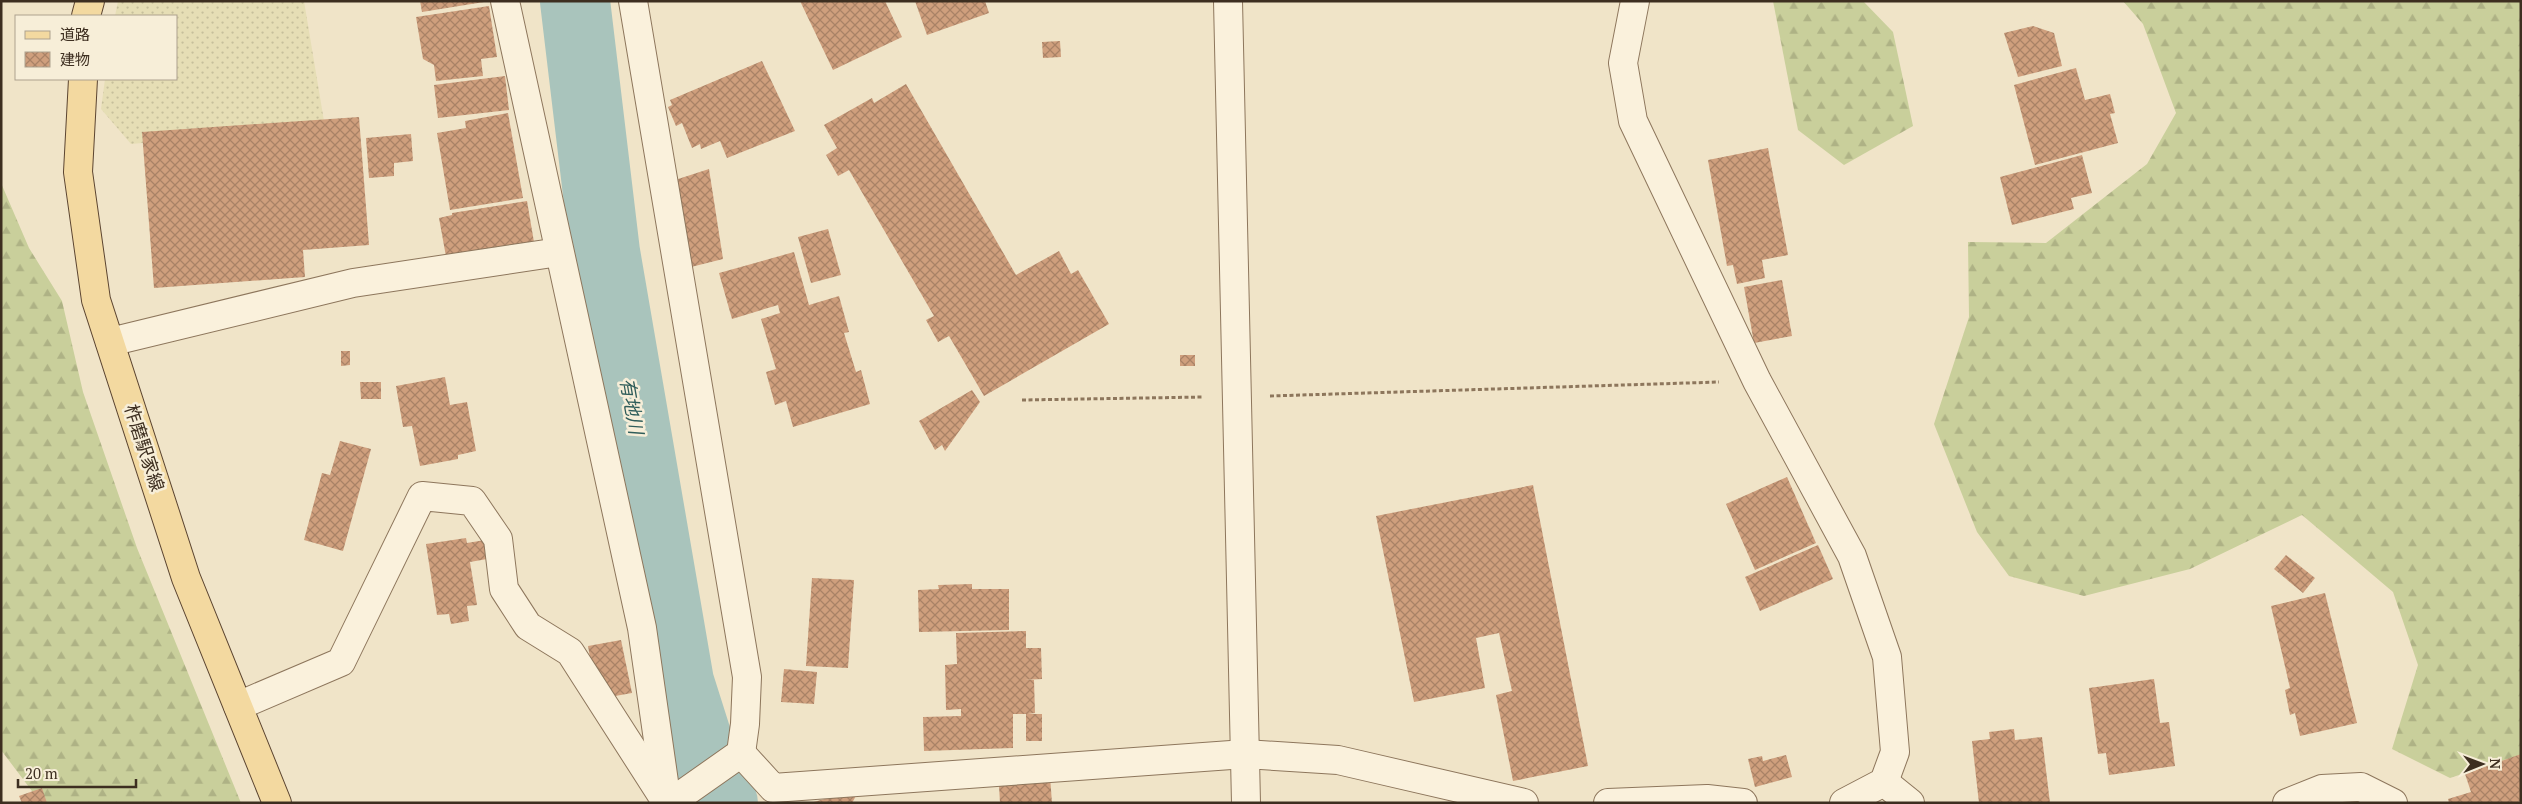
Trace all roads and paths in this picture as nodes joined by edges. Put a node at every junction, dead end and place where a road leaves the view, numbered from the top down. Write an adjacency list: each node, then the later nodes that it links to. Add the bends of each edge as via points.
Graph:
1 (90, 1): 6 (main road)
2 (504, 1): 8 (street)
3 (633, 1): 14 (street, via 747,677)
4 (1228, 1): 11 (street)
5 (1635, 1): 10 (street, via 1623,63 1633,121)
6 (86, 15)
7 (83, 80): 9 (main road, 柞磨駅家線, via 78,172 96,300)
8 (559, 252): 9 (street, via 353,283); 18 (street, via 642,628)
9 (110, 342): 13 (main road, 柞磨駅家線, via 186,578)
10 (1757, 381): 11 (path); 16 (street, via 1852,556 1887,657 1895,752)
11 (1236, 397): 12 (path); 15 (street)
12 (1022, 400)
13 (238, 706): 17 (main road, 柞磨駅家線); 18 (street, via 341,662 422,496 472,501 498,538 504,589 523,619 528,626 570,652)
14 (741, 753): 15 (street, via 773,788); 18 (street)
15 (1244, 754): 19 (street); 20 (street, via 1338,760)
16 (1884, 782): 23 (street); 24 (street)
17 (277, 803)
18 (668, 803)
19 (1246, 803)
20 (1524, 803)
21 (1608, 803): 22 (street, via 1707,800)
22 (1743, 803)
23 (1844, 803)
24 (1910, 803)
25 (2287, 803): 26 (street, via 2322,789 2361,787)
26 (2393, 803)

